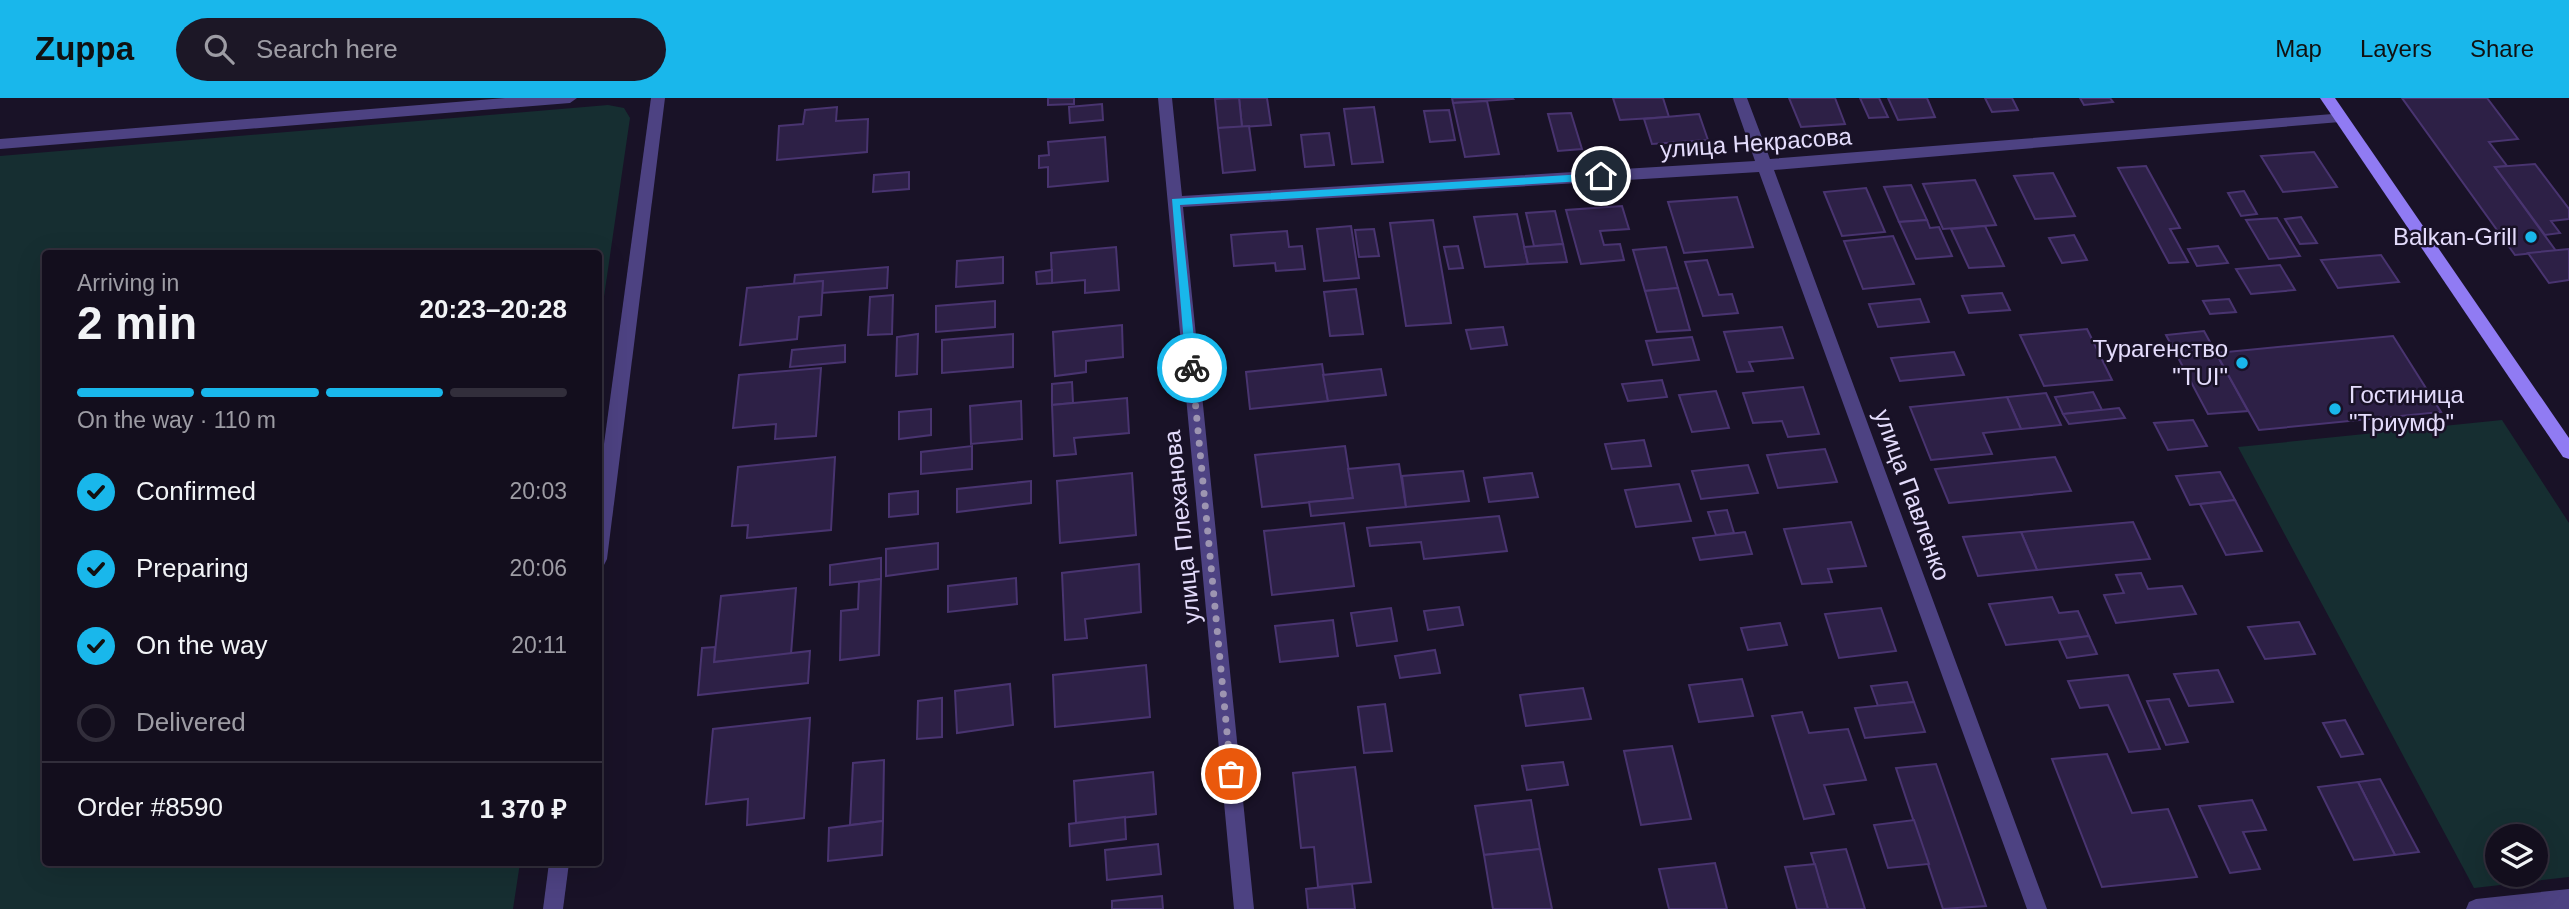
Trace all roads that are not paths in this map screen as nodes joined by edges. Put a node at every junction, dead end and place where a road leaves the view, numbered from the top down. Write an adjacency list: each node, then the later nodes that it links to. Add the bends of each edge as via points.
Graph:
1 (570, 98): 6 (street)
2 (658, 98): 12 (street)
3 (1165, 98): 10 (street, улица Плеханова)
4 (1740, 98): 9 (street, улица Павленко)
5 (2327, 98): 7 (street)
6 (462, 102): 8 (street)
7 (2340, 117): 9 (street, улица Некрасова); 11 (street)
8 (0, 144)
9 (1765, 165): 10 (street, улица Некрасова); 17 (street, улица Павленко)
10 (1175, 202): 16 (street, улица Плеханова)
11 (2569, 452)
12 (602, 528)
13 (559, 866): 15 (street)
14 (2569, 899): 18 (street)
15 (553, 909)
16 (1244, 909)
17 (2038, 909)
18 (2476, 909)

